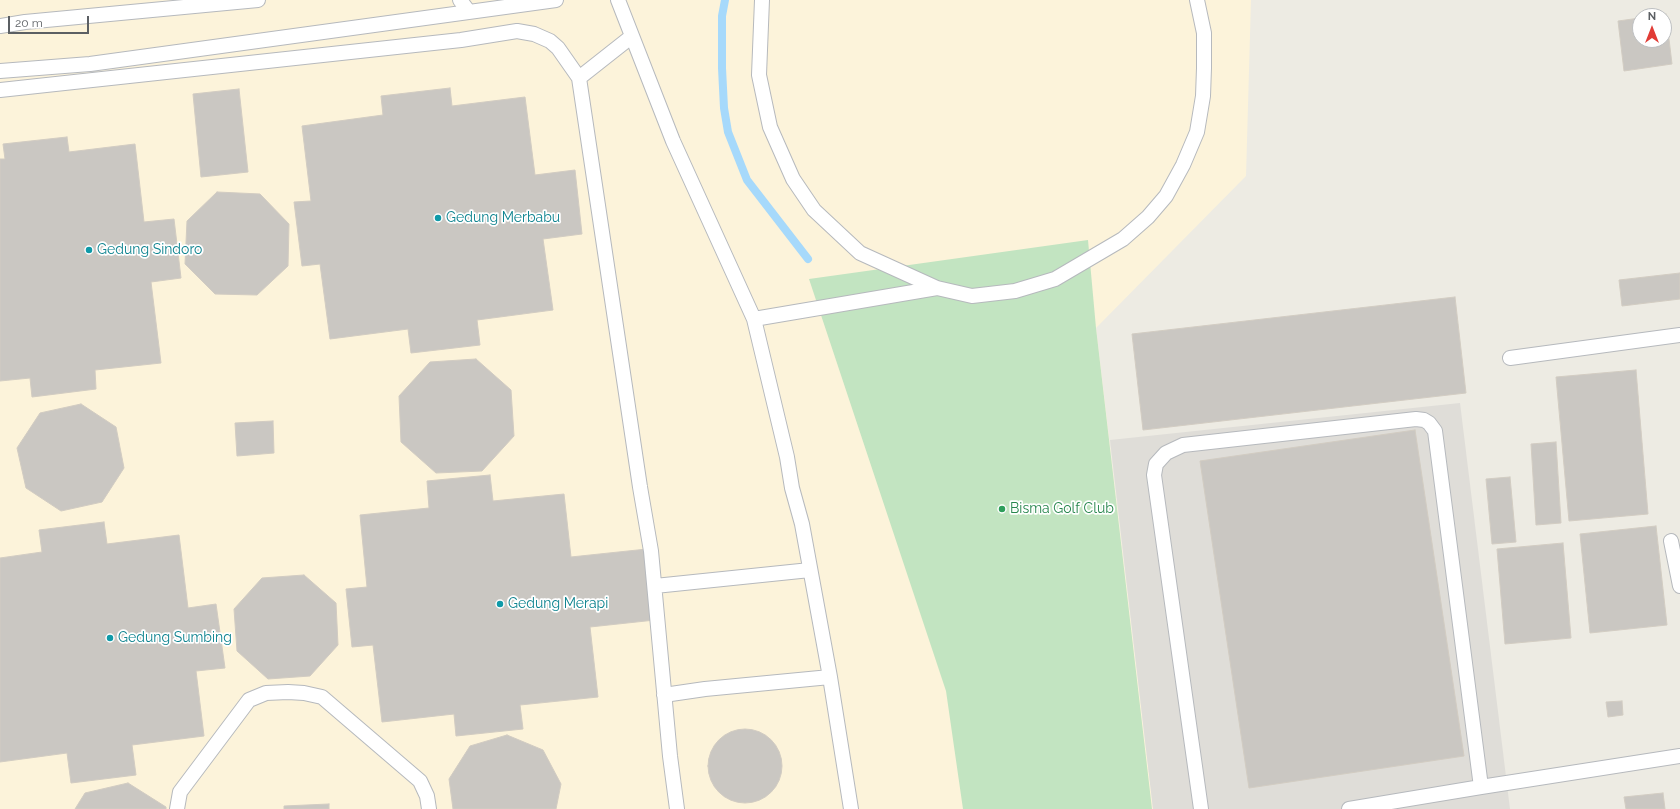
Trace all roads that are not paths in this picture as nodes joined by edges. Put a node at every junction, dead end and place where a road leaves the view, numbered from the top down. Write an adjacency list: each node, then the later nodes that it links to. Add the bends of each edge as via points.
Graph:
1 (258, 0): 8 (lane)
2 (460, 0): 7 (lane)
3 (556, 0): 7 (lane)
4 (618, 0): 9 (lane)
5 (762, 0): 13 (lane, via 759,75 770,127 793,179 814,210 860,253)
6 (1197, 0): 13 (lane, via 1204,33 1203,96 1197,132 1184,166 1166,196 1148,217 1122,239 1055,279 1015,291 972,296)
7 (469, 12): 10 (lane, via 90,64)
8 (0, 26)
9 (631, 37): 11 (lane); 14 (lane, via 676,148)
10 (0, 72)
11 (579, 78): 12 (lane, via 550,41 518,31 454,41); 19 (lane)
12 (0, 90)
13 (937, 288): 14 (lane)
14 (754, 319): 18 (lane, via 802,524)
15 (1680, 336): 16 (lane)
16 (1510, 358)
17 (1672, 541): 20 (lane)
18 (810, 570): 19 (lane); 21 (lane)
19 (655, 586): 22 (lane)
20 (1680, 586)
21 (830, 677): 22 (lane); 28 (lane)
22 (664, 695): 27 (lane)
23 (1680, 756): 24 (lane)
24 (1481, 787): 29 (lane, via 1436,431 1424,420 1416,420 1183,445 1166,453 1156,464 1154,475); 30 (lane)
25 (177, 809): 26 (lane, via 180,792 249,700 266,694 288,692 322,698 420,781 427,796)
26 (429, 809)
27 (677, 809)
28 (851, 809)
29 (1201, 809)
30 (1349, 809)

